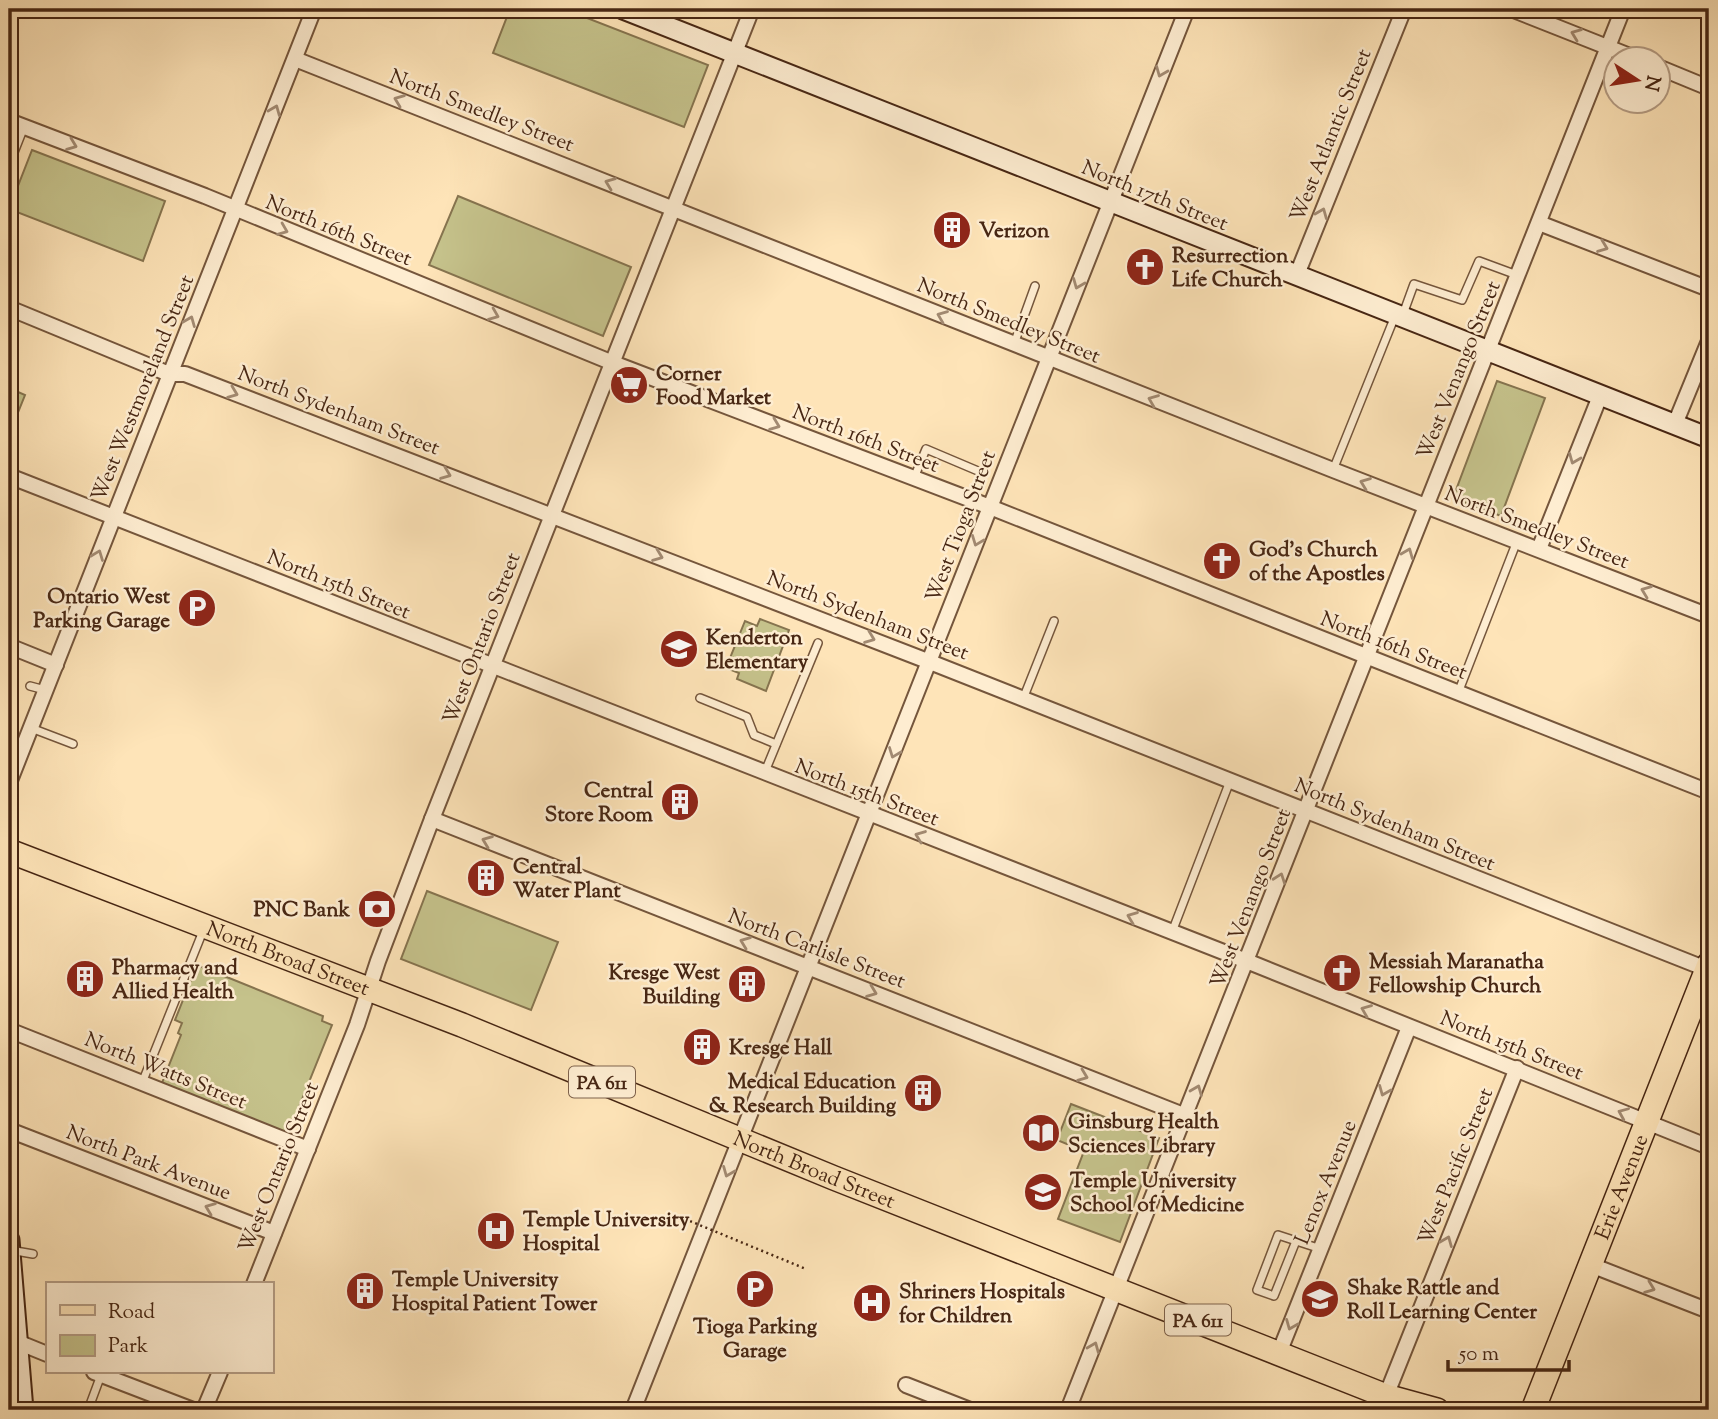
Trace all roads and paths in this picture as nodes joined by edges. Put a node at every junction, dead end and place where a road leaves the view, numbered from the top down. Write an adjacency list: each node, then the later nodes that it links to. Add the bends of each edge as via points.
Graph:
1 (314, 9): 11 (street, West Westmoreland Street)
2 (623, 9): 10 (street, North 17th Street)
3 (752, 9): 10 (street, West Ontario Street)
4 (1186, 9): 18 (street, West Tioga Street, one-way to 18)
5 (1404, 9): 23 (street, West Atlantic Street, one-way to 5)
6 (1511, 9): 8 (street, one-way to 6)
7 (1623, 9): 9 (street, West Venango Street)
8 (1605, 46)
9 (1608, 46)
10 (734, 53): 18 (street, North 17th Street); 19 (street, West Ontario Street)
11 (295, 59): 19 (street, North Smedley Street, one-way to 11); 20 (street, West Westmoreland Street, one-way to 11)
12 (1602, 62): 21 (street, West Venango Street)
13 (1672, 73): 14 (street)
14 (1709, 88)
15 (9, 121): 16 (street, North 16th Street)
16 (24, 127): 17 (lane); 20 (street, North 16th Street, one-way to 20)
17 (9, 166)
18 (1110, 201): 23 (street, North 17th Street); 31 (street, West Tioga Street, one-way to 31)
19 (674, 208): 29 (street, North Smedley Street, one-way to 19); 32 (street, West Ontario Street)
20 (235, 211): 32 (street, North 16th Street, one-way to 32); 33 (street, West Westmoreland Street, one-way to 20)
21 (1539, 223): 22 (street, West Venango Street); 25 (street, one-way to 25)
22 (1518, 276): 27 (lane, via 1479,261 1462,300 1414,284); 30 (street, West Venango Street)
23 (1296, 277): 27 (street, North 17th Street)
24 (1035, 286): 29 (lane)
25 (1709, 289)
26 (9, 309): 33 (street, North Sydenham Street)
27 (1398, 317): 30 (street, North 17th Street); 37 (lane)
28 (1709, 341): 35 (street)
29 (1014, 344): 31 (street, North Smedley Street)
30 (1488, 352): 34 (street, North 17th Street); 42 (street, West Venango Street)
31 (1048, 358): 37 (street, North Smedley Street, one-way to 31); 41 (street, West Tioga Street)
32 (613, 363): 40 (street, North 16th Street, one-way to 40); 43 (street, West Ontario Street)
33 (169, 374): 43 (street, North Sydenham Street, one-way to 43, via 185,374); 44 (street, West Westmoreland Street)
34 (1600, 396): 35 (street, North 17th Street); 46 (street, one-way to 46)
35 (1675, 424): 36 (street, North 17th Street)
36 (1709, 438)
37 (1333, 470): 42 (street, North Smedley Street, one-way to 37)
38 (978, 471): 40 (lane, via 926,449)
39 (9, 476): 44 (street, North 15th Street)
40 (914, 478): 41 (street, North 16th Street)
41 (990, 507): 51 (street, North 16th Street); 52 (street, West Tioga Street, one-way to 52)
42 (1426, 507): 45 (street, North Smedley Street); 51 (street, West Venango Street, one-way to 42)
43 (552, 514): 52 (street, North Sydenham Street, one-way to 52); 54 (street, West Ontario Street)
44 (113, 517): 53 (street, West Westmoreland Street, one-way to 44); 54 (street, North 15th Street)
45 (1517, 541): 46 (street, North Smedley Street); 57 (lane)
46 (1539, 549): 47 (street, North Smedley Street, one-way to 46)
47 (1709, 616)
48 (1054, 621): 59 (lane)
49 (818, 643): 62 (lane)
50 (9, 646): 53 (street)
51 (1367, 658): 57 (street, North 16th Street); 67 (street, West Venango Street)
52 (930, 662): 59 (street, North Sydenham Street); 68 (street, West Tioga Street, one-way to 68)
53 (56, 665): 56 (street, West Westmoreland Street)
54 (493, 667): 63 (street, North 15th Street); 69 (street, West Ontario Street)
55 (30, 686): 56 (lane)
56 (46, 690): 60 (street, West Westmoreland Street)
57 (1458, 694): 66 (street, North 16th Street)
58 (700, 698): 62 (lane, via 747,717 754,735)
59 (1023, 699): 64 (street, North Sydenham Street)
60 (30, 728): 61 (lane); 65 (street, West Westmoreland Street)
61 (73, 744)
62 (776, 744): 63 (lane)
63 (764, 775): 68 (street, North 15th Street)
64 (1230, 781): 67 (street, North Sydenham Street); 72 (lane)
65 (9, 783)
66 (1709, 792)
67 (1305, 811): 73 (street, West Venango Street, one-way to 67); 75 (street, North Sydenham Street)
68 (870, 816): 72 (street, North 15th Street, one-way to 68); 74 (street, West Tioga Street)
69 (432, 819): 74 (street, North Carlisle Street, one-way to 69); 76 (street, West Ontario Street)
70 (9, 851): 71 (main road, North Broad Street / PA 611)
71 (205, 926): 76 (main road, North Broad Street / PA 611); 80 (lane)
72 (1172, 933): 73 (street, North 15th Street)
73 (1248, 962): 77 (street, North 15th Street, one-way to 73); 81 (street, West Venango Street, one-way to 73)
74 (808, 967): 81 (street, North Carlisle Street, one-way to 81); 84 (street, West Tioga Street)
75 (1709, 967): 82 (main road, Erie Avenue)
76 (369, 989): 84 (main road, North Broad Street / PA 611); 86 (street, West Ontario Street)
77 (1409, 1027): 79 (street, North 15th Street); 91 (street, Lenox Avenue, one-way to 91)
78 (9, 1030): 80 (street, North Watts Street)
79 (1517, 1068): 82 (street, North 15th Street, one-way to 79); 106 (street, West Pacific Street, one-way to 79)
80 (142, 1083): 86 (street, North Watts Street)
81 (1186, 1116): 97 (street, West Venango Street)
82 (1646, 1123): 85 (street, North 15th Street); 94 (main road, Erie Avenue)
83 (9, 1130): 88 (street, North Park Avenue, one-way to 83)
84 (741, 1140): 97 (main road, North Broad Street / PA 611); 111 (street, West Tioga Street, one-way to 111)
85 (1709, 1147)
86 (308, 1149): 88 (street, West Ontario Street)
87 (685, 1219): 95 (path, bridge)
88 (274, 1233): 96 (street, West Ontario Street)
89 (9, 1240): 92 (street)
90 (1296, 1241): 90 (lane, via 1278,1235 1257,1290 1274,1296); 91 (lane)
91 (1322, 1249): 101 (street, Lenox Avenue, one-way to 101)
92 (10, 1250): 93 (lane); 99 (street)
93 (33, 1254)
94 (1591, 1265): 98 (street, one-way to 98); 116 (main road, Erie Avenue)
95 (806, 1269)
96 (255, 1282)
97 (1117, 1288): 101 (main road, North Broad Street / PA 611); 113 (street, West Venango Street, one-way to 97)
98 (1709, 1311)
99 (13, 1340): 100 (street); 107 (street)
100 (46, 1353)
101 (1279, 1353): 106 (main road, North Broad Street / PA 611)
102 (97, 1374): 108 (lane)
103 (100, 1374): 109 (street)
104 (219, 1374): 110 (street)
105 (906, 1385): 112 (street)
106 (1386, 1396): 114 (main road, North Broad Street / PA 611); 115 (main road, North Broad Street / PA 611)
107 (23, 1410)
108 (88, 1410)
109 (193, 1410)
110 (204, 1410)
111 (633, 1410)
112 (970, 1410)
113 (1069, 1410)
114 (1413, 1410)
115 (1437, 1410)
116 (1533, 1410)

